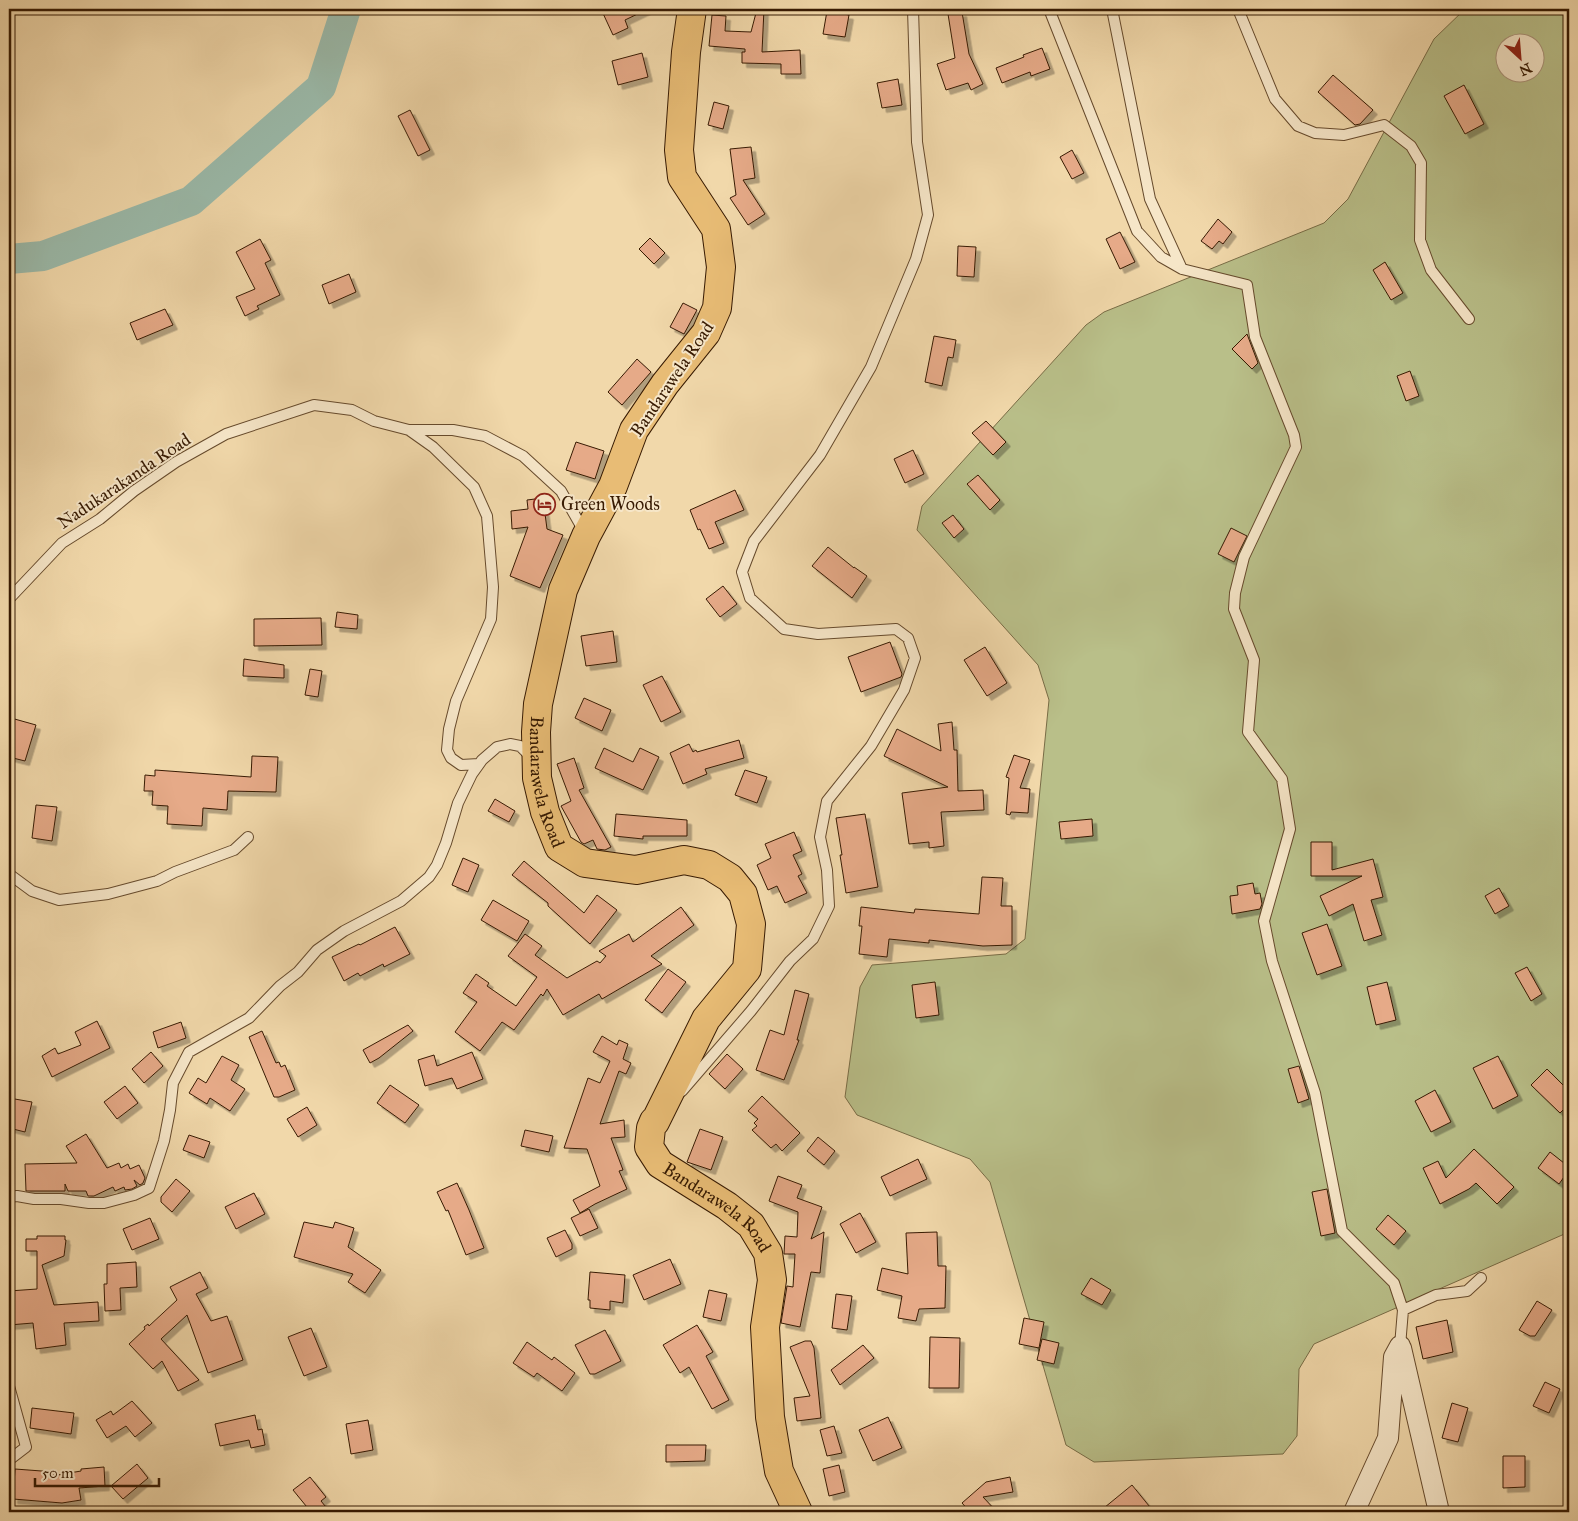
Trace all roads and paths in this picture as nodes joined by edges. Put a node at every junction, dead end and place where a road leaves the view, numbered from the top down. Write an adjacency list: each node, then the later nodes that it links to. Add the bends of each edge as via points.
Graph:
1 (692, 9): 9 (highway, Bandarawela Road, via 679,150 682,177 716,229 721,266 717,308 706,333 665,384 634,430 613,486)
2 (913, 9): 15 (lane, via 917,142 928,215 916,259 871,366 820,455 754,541 742,572 750,598 784,629 818,634 896,629 908,638 915,658 904,690 871,746 827,801 820,837 830,906 813,939 790,960 751,1012)
3 (1049, 9): 6 (lane, via 1137,231 1161,257)
4 (1112, 9): 6 (lane, via 1150,199)
5 (1238, 9): 7 (lane, via 1275,99 1298,126 1315,134 1344,135 1384,125 1411,146 1421,163 1420,240 1431,270)
6 (1182, 269): 18 (lane, via 1247,286 1255,338 1294,435 1296,446 1244,557 1234,609 1254,660 1248,732 1282,779 1290,830 1264,921 1272,961 1315,1093 1342,1231 1394,1282)
7 (1469, 319)
8 (409, 430): 9 (lane, via 453,430 484,436 523,456 561,491); 10 (lane, Nadukarakanda Road, via 374,422 352,410 314,405 226,434 176,462 62,543); 11 (lane, Nadukarakanda Road, via 433,447 474,487 487,516 493,587 492,619 456,701 447,750 451,758 462,765)
9 (586, 536): 12 (highway, Bandarawela Road, via 564,590 538,704)
10 (9, 599)
11 (479, 764): 12 (lane, via 498,747 510,744 520,746); 16 (lane, via 458,803 438,865 429,877 401,901 344,931 318,950 249,1018 189,1052 173,1083 164,1141 149,1188 104,1203)
12 (536, 764): 15 (highway, Bandarawela Road, via 545,812 559,846 585,863 636,870 684,860 709,865 730,878 743,894 751,924 747,969 706,1019)
13 (248, 837): 14 (lane, via 234,850 157,881 108,894 59,900 32,891)
14 (9, 874)
15 (655, 1122): 22 (highway, Bandarawela Road, via 649,1147 660,1164 751,1225 768,1253 772,1280 765,1327 770,1417 779,1471)
16 (9, 1197)
17 (1481, 1278): 18 (lane, via 1467,1291 1436,1295)
18 (1403, 1310): 19 (lane)
19 (1400, 1346): 23 (street, via 1394,1357 1388,1438); 24 (street)
20 (9, 1386): 21 (lane, via 26,1447)
21 (9, 1460)
22 (798, 1512)
23 (1354, 1512)
24 (1438, 1512)

